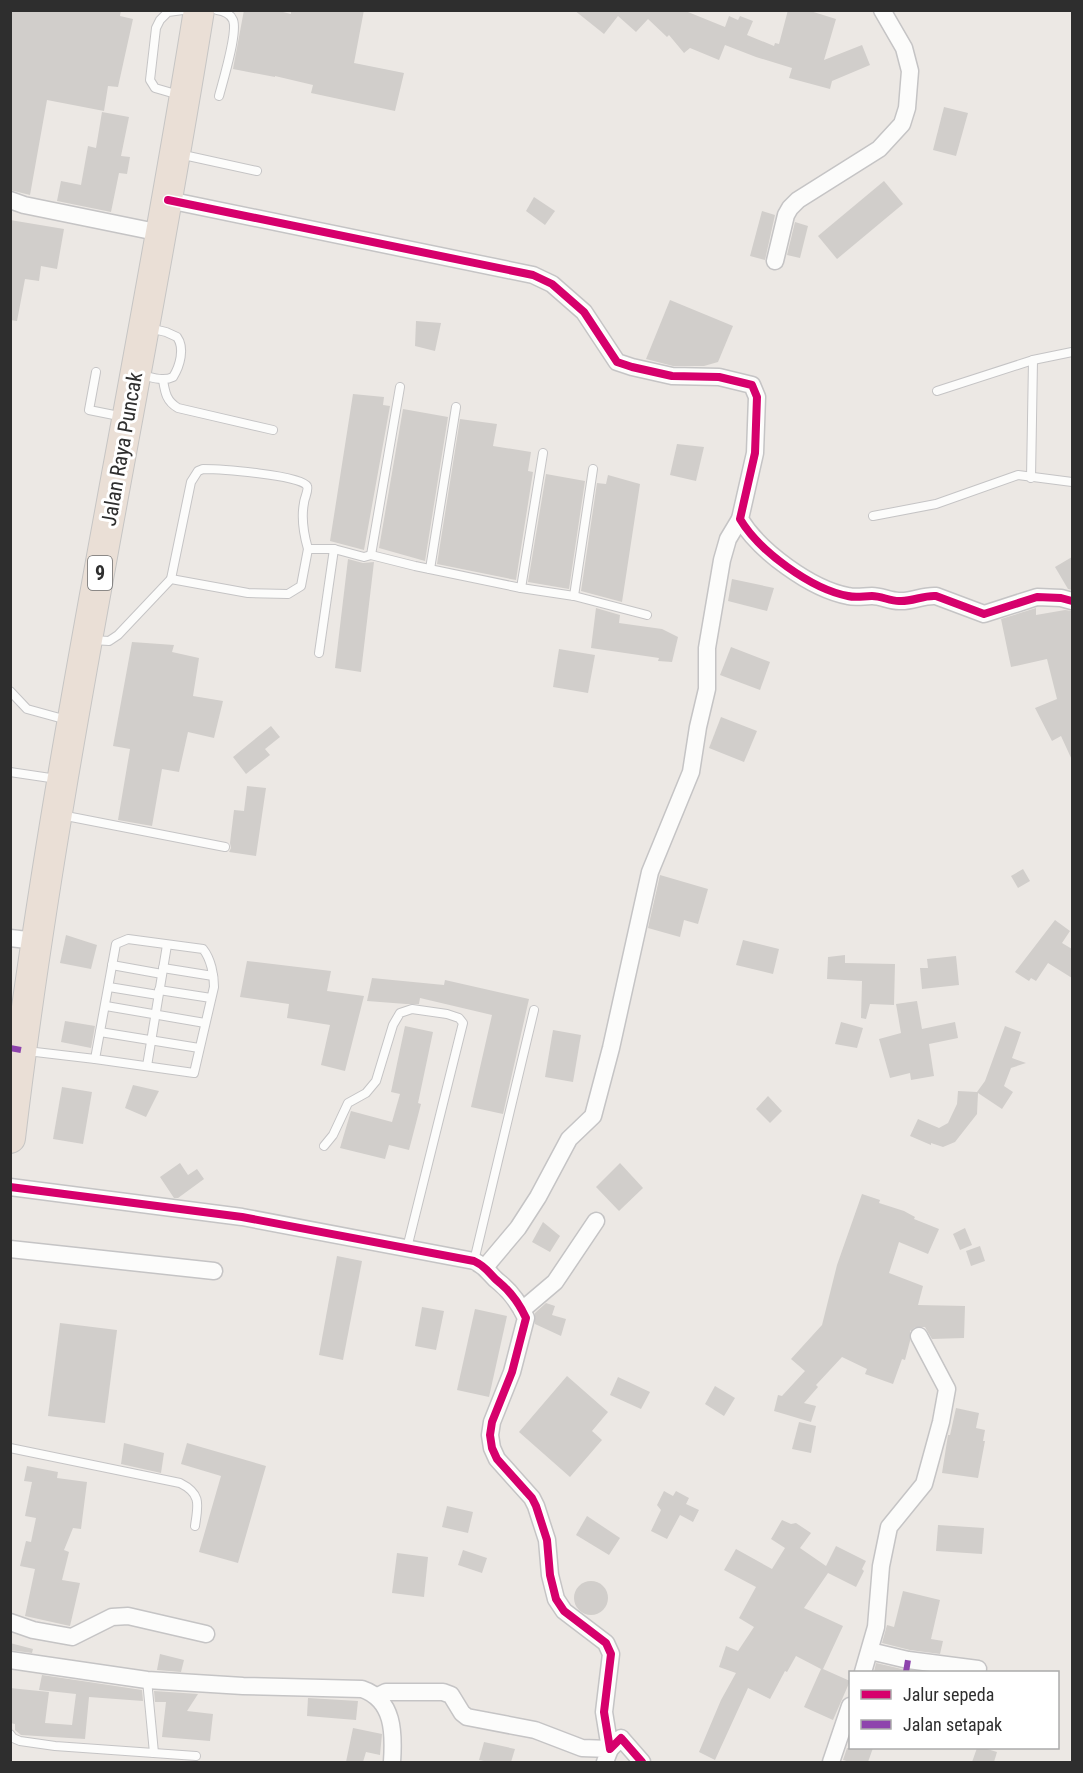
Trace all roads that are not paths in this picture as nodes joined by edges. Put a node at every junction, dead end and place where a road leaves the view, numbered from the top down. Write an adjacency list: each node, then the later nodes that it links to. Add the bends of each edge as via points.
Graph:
1 (183, 10): 5 (lane, via 168,12 156,28 150,80 154,88)
2 (199, 10): 5 (highway, Jalan Raya Puncak / 9)
3 (217, 10): 6 (lane, via 232,17 234,31)
4 (882, 10): 12 (street, via 904,48 910,71 902,124 879,149 789,208)
5 (186, 96): 7 (highway, Jalan Raya Puncak / 9)
6 (219, 96)
7 (176, 153): 8 (lane); 10 (highway, Jalan Raya Puncak / 9)
8 (257, 171)
9 (10, 200): 11 (street)
10 (168, 200): 11 (highway, Jalan Raya Puncak / 9); 28 (street, via 533,274 552,284 584,312 617,362 672,376 719,377 752,386 757,397 755,453)
11 (161, 233): 13 (highway, Jalan Raya Puncak / 9)
12 (775, 261)
13 (144, 327): 17 (highway, Jalan Raya Puncak / 9); 17 (lane, via 177,337 182,349 173,377)
14 (1072, 352): 15 (lane)
15 (1033, 360): 19 (lane); 25 (lane)
16 (96, 372): 21 (lane, via 89,410)
17 (149, 377): 21 (highway, Jalan Raya Puncak / 9); 22 (lane, via 178,408)
18 (400, 387): 31 (lane)
19 (937, 391)
20 (456, 407): 32 (lane)
21 (127, 418): 38 (highway, Jalan Raya Puncak / 9)
22 (273, 430)
23 (543, 453): 34 (lane)
24 (593, 469): 35 (lane)
25 (1031, 478): 26 (lane); 27 (lane, via 1018,475 936,504)
26 (1072, 482)
27 (873, 516)
28 (740, 519): 36 (street, via 756,541 797,572 843,595 898,601 936,596 984,614 1037,597); 70 (street, via 722,560 707,648 707,689 691,772 650,872 592,1116 569,1139 518,1228)
29 (308, 549): 30 (lane); 33 (lane, via 301,586 288,594 248,593); 33 (lane, via 303,508 308,488 301,480 203,469 191,482)
30 (334, 549): 31 (lane, via 364,557); 39 (lane)
31 (371, 555): 32 (lane)
32 (430, 569): 34 (lane)
33 (171, 579): 38 (lane, via 118,635 109,641)
34 (521, 588): 35 (lane)
35 (574, 596): 37 (lane)
36 (1072, 601)
37 (647, 615)
38 (88, 639): 41 (highway, Jalan Raya Puncak / 9)
39 (319, 653)
40 (10, 691): 41 (lane, via 27,709)
41 (73, 722): 43 (highway, Jalan Raya Puncak / 9)
42 (10, 771): 43 (lane)
43 (63, 780): 44 (highway, Jalan Raya Puncak / 9)
44 (56, 814): 45 (lane); 46 (highway, Jalan Raya Puncak / 9)
45 (225, 847)
46 (23, 940): 61 (highway, Jalan Raya Puncak / 9)
47 (167, 945): 48 (lane, via 121,940); 49 (lane); 50 (lane, via 203,950)
48 (112, 965): 49 (lane); 51 (lane)
49 (163, 971): 50 (lane); 52 (lane)
50 (213, 976): 53 (lane)
51 (109, 987): 52 (lane); 54 (lane)
52 (159, 993): 53 (lane); 56 (lane)
53 (211, 998): 57 (lane)
54 (106, 1006): 56 (lane); 58 (lane)
55 (534, 1010): 70 (lane)
56 (155, 1014): 57 (lane); 59 (lane)
57 (205, 1023): 60 (lane)
58 (100, 1032): 59 (lane); 62 (lane)
59 (151, 1040): 60 (lane); 63 (lane)
60 (199, 1048): 63 (lane, via 194,1073)
61 (16, 1049): 62 (lane); 64 (highway, Jalan Raya Puncak / 9)
62 (95, 1059): 63 (lane)
63 (147, 1066)
64 (10, 1138)
65 (324, 1146): 68 (lane, via 348,1103 366,1093 376,1081 400,1013 412,1009 459,1018 463,1023)
66 (10, 1187): 68 (street, via 242,1217)
67 (596, 1221): 72 (street, via 555,1282)
68 (407, 1248): 70 (street)
69 (10, 1249): 71 (street)
70 (480, 1263): 72 (street, via 511,1292)
71 (214, 1271)
72 (522, 1310): 89 (street, via 526,1318 513,1372 492,1422 492,1448 536,1506 547,1540 549,1575 556,1599 564,1611 606,1642 611,1654 604,1712)
73 (920, 1336): 78 (street, via 947,1389 924,1484 889,1527)
74 (10, 1448): 75 (lane, via 180,1483 190,1488 198,1502)
75 (195, 1526)
76 (10, 1623): 77 (street, via 72,1637 112,1617 128,1616)
77 (206, 1634)
78 (870, 1650): 80 (street); 82 (street)
79 (10, 1660): 83 (street)
80 (907, 1666): 81 (street)
81 (978, 1669)
82 (863, 1671)
83 (147, 1680): 84 (street, via 362,1689); 87 (lane)
84 (378, 1696): 89 (street, via 386,1692 443,1692 451,1695 467,1717 536,1730); 90 (street, via 391,1721)
85 (849, 1711): 92 (street)
86 (10, 1734): 87 (lane, via 32,1743)
87 (154, 1753): 88 (lane)
88 (196, 1756)
89 (607, 1756): 91 (street, via 621,1738)
90 (392, 1762)
91 (642, 1762)
92 (831, 1762)

